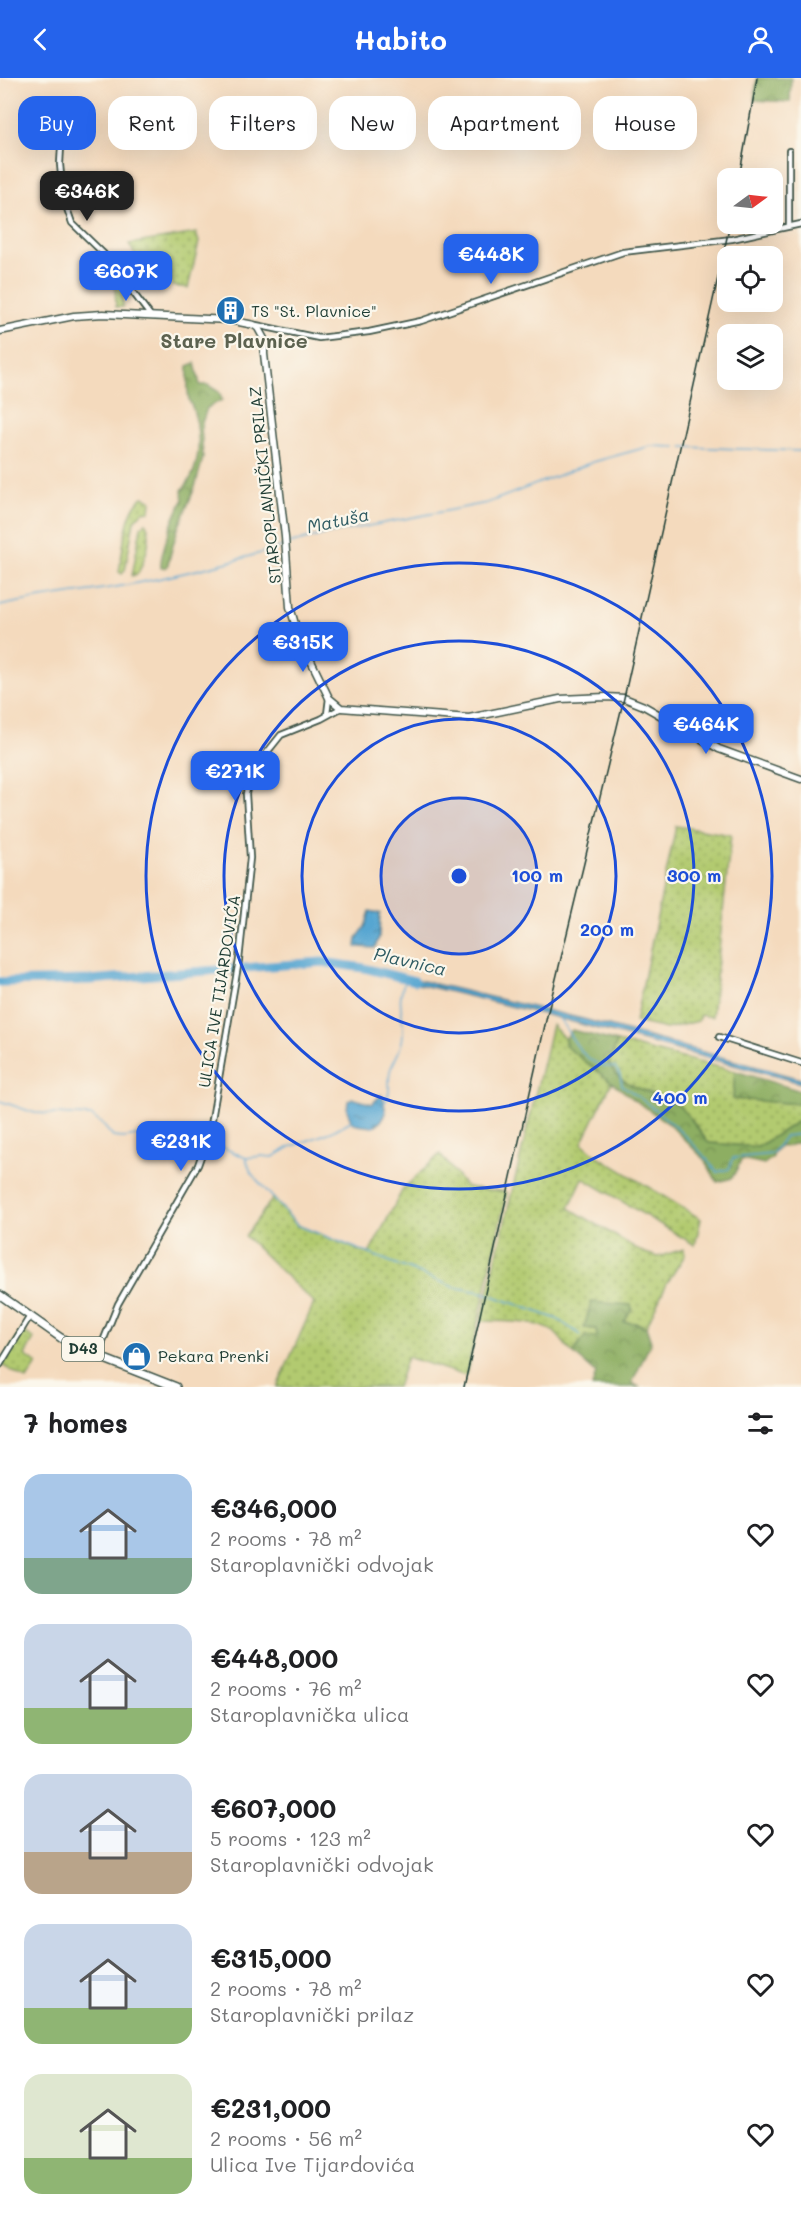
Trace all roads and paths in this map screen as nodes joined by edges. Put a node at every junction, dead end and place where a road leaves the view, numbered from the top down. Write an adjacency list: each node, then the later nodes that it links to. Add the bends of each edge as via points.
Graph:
1 (61, 150): 5 (street, via 63,197 72,223 103,253)
2 (789, 151): 4 (street)
3 (801, 224): 4 (street)
4 (789, 225): 7 (street, via 727,240 623,252 421,321 369,332 319,338)
5 (150, 315): 6 (street); 8 (street, via 74,316)
6 (254, 325): 7 (street); 9 (street, STAROPLAVNIČKI PRILAZ)
7 (278, 330): 9 (street)
8 (0, 331)
9 (264, 339): 10 (street, STAROPLAVNIČKI PRILAZ, via 290,607 298,634)
10 (329, 698): 11 (street, STAROPLAVNIČKI PRILAZ); 12 (street)
11 (341, 708): 12 (street, ULICA IVE TIJARDOVIĆA); 13 (street, via 469,718 560,699 624,698 719,749)
12 (327, 714): 18 (street, ULICA IVE TIJARDOVIĆA, via 281,735 248,784 250,858 239,960 210,1131 198,1165 118,1304)
13 (801, 779)
14 (719, 1037): 15 (street)
15 (801, 1063)
16 (0, 1295): 17 (main road, D43)
17 (30, 1316): 18 (main road, D43); 19 (street)
18 (97, 1356): 20 (main road, D43)
19 (0, 1365)
20 (176, 1387)

